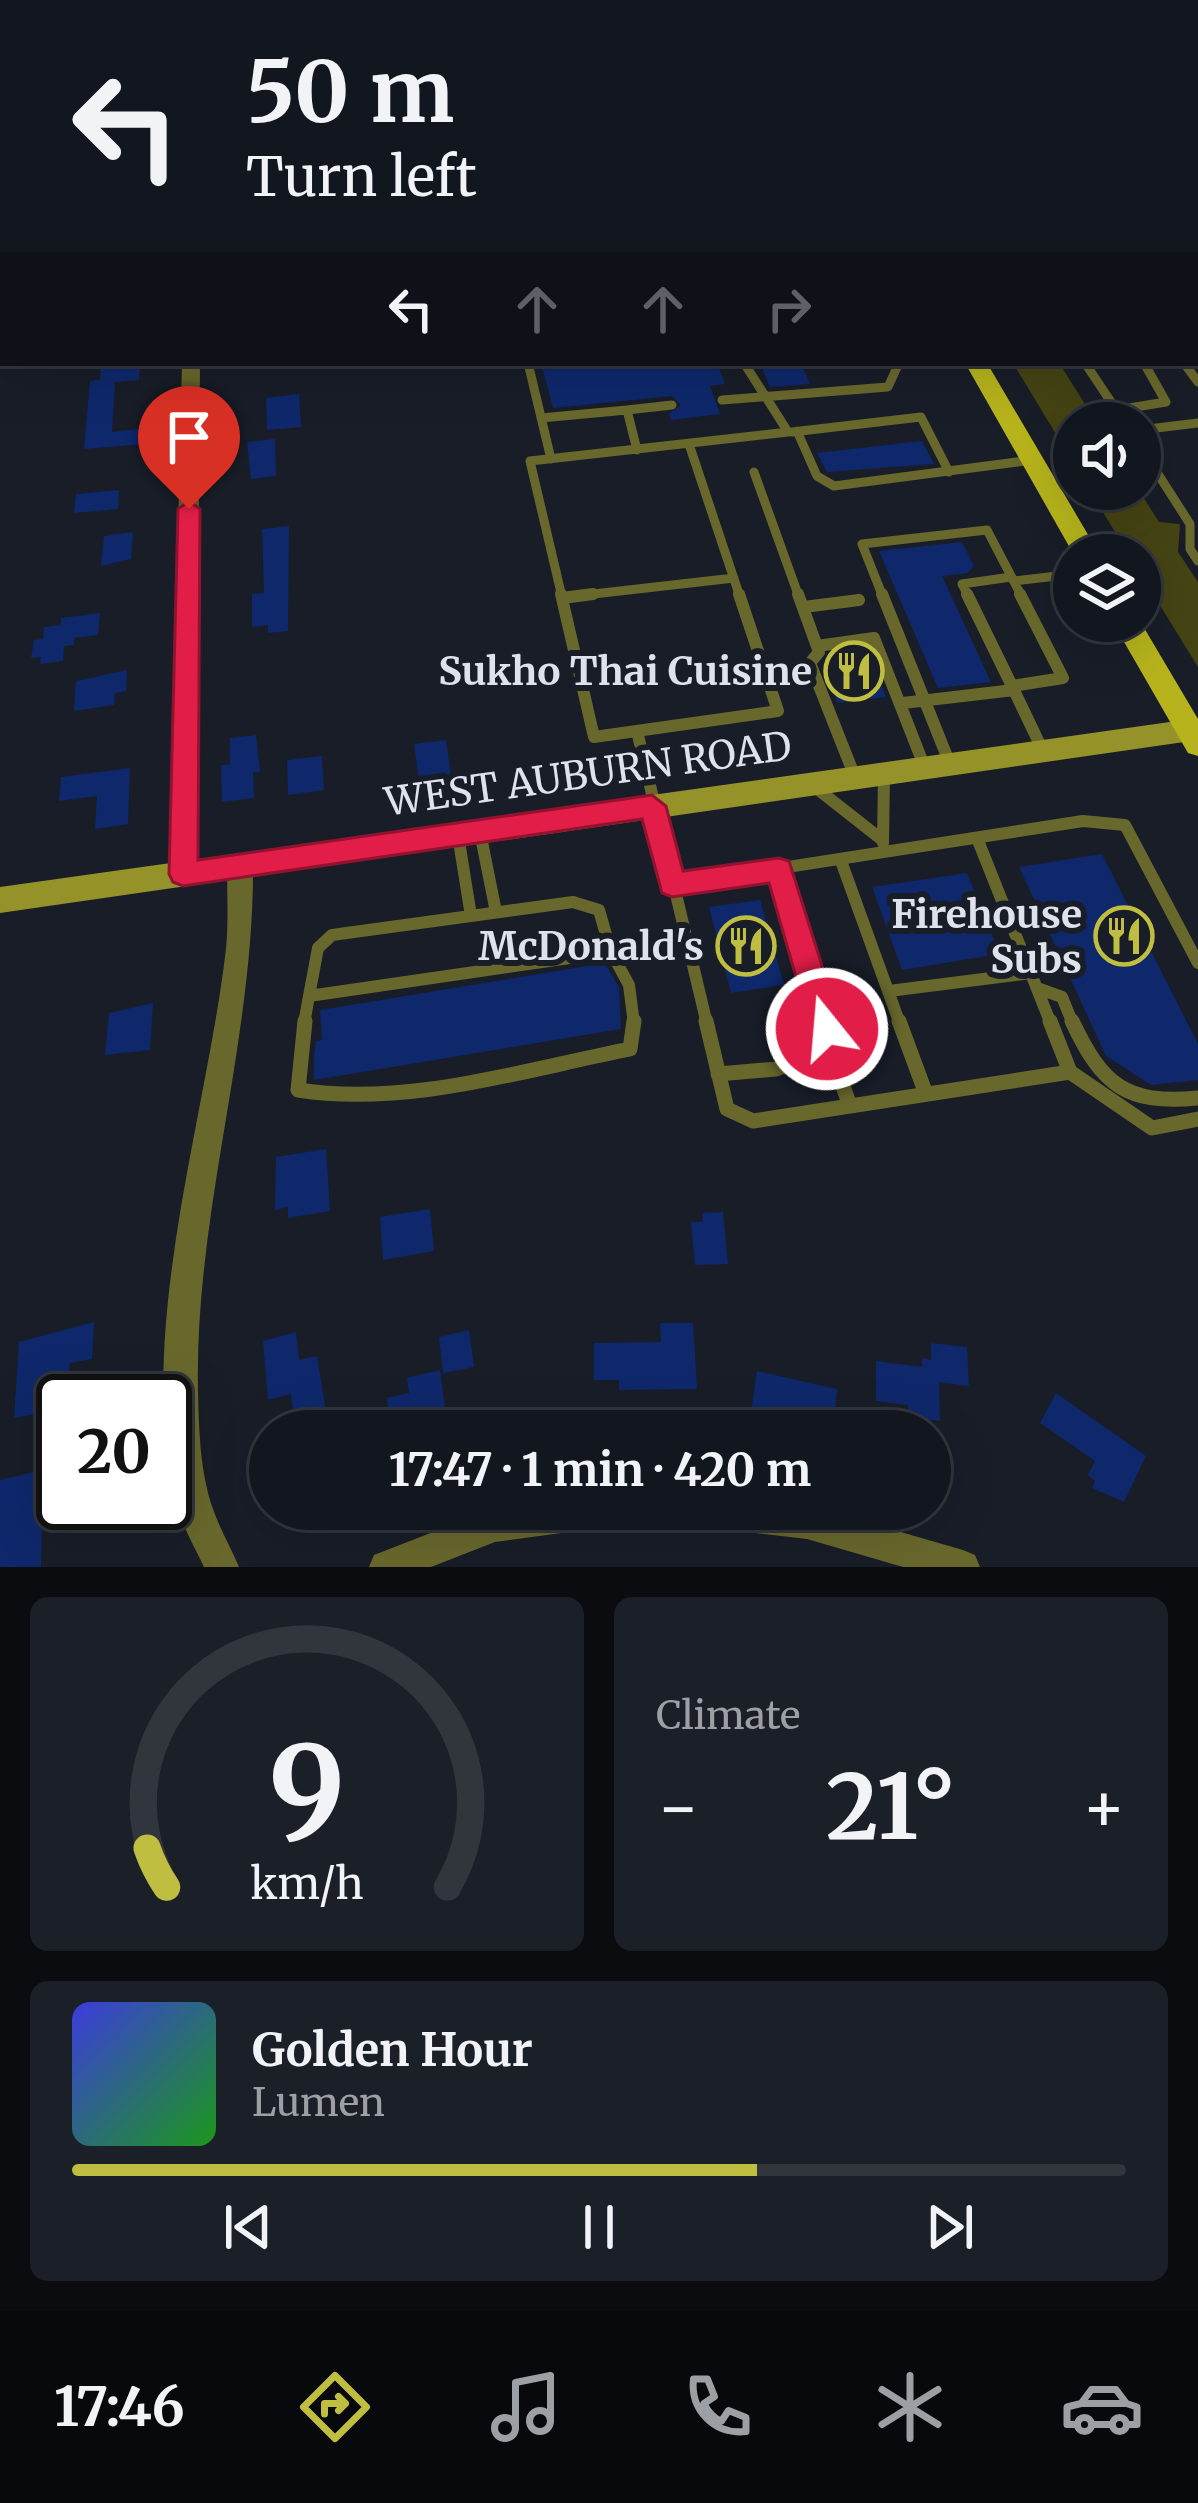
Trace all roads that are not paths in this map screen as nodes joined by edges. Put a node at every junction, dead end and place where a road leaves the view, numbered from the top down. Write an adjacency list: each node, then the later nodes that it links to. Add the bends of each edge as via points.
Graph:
1 (191, 366): 52 (street)
2 (529, 366): 14 (lane)
3 (745, 366): 9 (lane)
4 (898, 366): 9 (lane, via 888,387)
5 (978, 366): 21 (main road)
6 (1087, 366): 10 (lane)
7 (1146, 366): 11 (lane)
8 (722, 400): 9 (lane)
9 (772, 400): 17 (lane)
10 (1112, 402)
11 (1161, 403)
12 (672, 405): 13 (lane)
13 (627, 410): 14 (lane); 19 (lane)
14 (541, 418): 20 (lane)
15 (1198, 423): 16 (lane)
16 (1161, 427)
17 (792, 432): 18 (lane); 23 (lane, via 817,476 834,485); 23 (lane, via 921,418)
18 (689, 444): 19 (lane); 29 (lane)
19 (638, 450): 20 (lane)
20 (551, 459): 31 (lane, via 530,461)
21 (1032, 460): 23 (lane); 26 (main road)
22 (754, 472): 33 (lane)
23 (949, 472)
24 (1161, 479): 25 (lane)
25 (1194, 530): 27 (lane, via 1190,549)
26 (1075, 534)
27 (1198, 561)
28 (1053, 576): 30 (lane)
29 (734, 578): 31 (lane); 39 (lane, via 778,711)
30 (1012, 579): 36 (lane, via 1064,678); 36 (lane, via 962,584); 37 (lane, via 987,530 862,544)
31 (562, 598): 39 (lane, via 594,737)
32 (859, 599): 33 (lane)
33 (803, 607): 35 (lane)
34 (1139, 642): 40 (main road)
35 (817, 646): 38 (lane, via 874,638); 43 (lane, via 810,663)
36 (1013, 688): 37 (lane); 41 (lane)
37 (925, 700): 38 (lane); 42 (lane)
38 (903, 704): 42 (lane)
39 (637, 731): 45 (lane)
40 (1195, 735): 41 (main road, WEST AUBURN ROAD)
41 (1043, 751): 42 (main road, WEST AUBURN ROAD)
42 (937, 766): 43 (main road, WEST AUBURN ROAD)
43 (870, 775): 44 (main road, WEST AUBURN ROAD); 48 (lane)
44 (810, 784): 45 (main road, WEST AUBURN ROAD); 48 (lane)
45 (652, 806): 46 (main road, WEST AUBURN ROAD); 53 (lane)
46 (469, 834): 50 (main road, WEST AUBURN ROAD); 55 (lane); 56 (lane)
47 (977, 838): 48 (lane); 58 (lane, via 1083,820 1125,825); 59 (lane)
48 (884, 846): 49 (lane)
49 (841, 861): 51 (lane); 60 (lane)
50 (240, 866): 52 (main road, WEST AUBURN ROAD); 71 (street, via 238,954 201,1155 187,1300 188,1472 199,1527)
51 (779, 869): 53 (lane); 62 (lane)
52 (183, 874): 54 (main road, WEST AUBURN ROAD)
53 (672, 885): 64 (lane)
54 (0, 900)
55 (496, 912): 56 (lane); 57 (lane, via 592,903)
56 (471, 916): 61 (lane, via 332,935 318,949)
57 (611, 952): 61 (lane); 61 (lane, via 638,1030 630,1049 385,1093 298,1090)
58 (1198, 963)
59 (1034, 980): 60 (lane); 63 (lane); 66 (lane, via 1062,997 1087,1058 1137,1099 1158,1105)
60 (889, 991): 65 (lane)
61 (309, 996)
62 (830, 1049): 64 (lane, via 776,1069); 67 (lane)
63 (1070, 1072): 65 (lane); 68 (lane, via 1152,1128)
64 (718, 1074): 67 (lane, via 727,1109 754,1121)
65 (926, 1094): 67 (lane)
66 (1198, 1098)
67 (850, 1106)
68 (1198, 1119)
69 (484, 1530): 72 (street)
70 (835, 1530): 73 (street)
71 (222, 1567)
72 (386, 1567)
73 (963, 1567)

